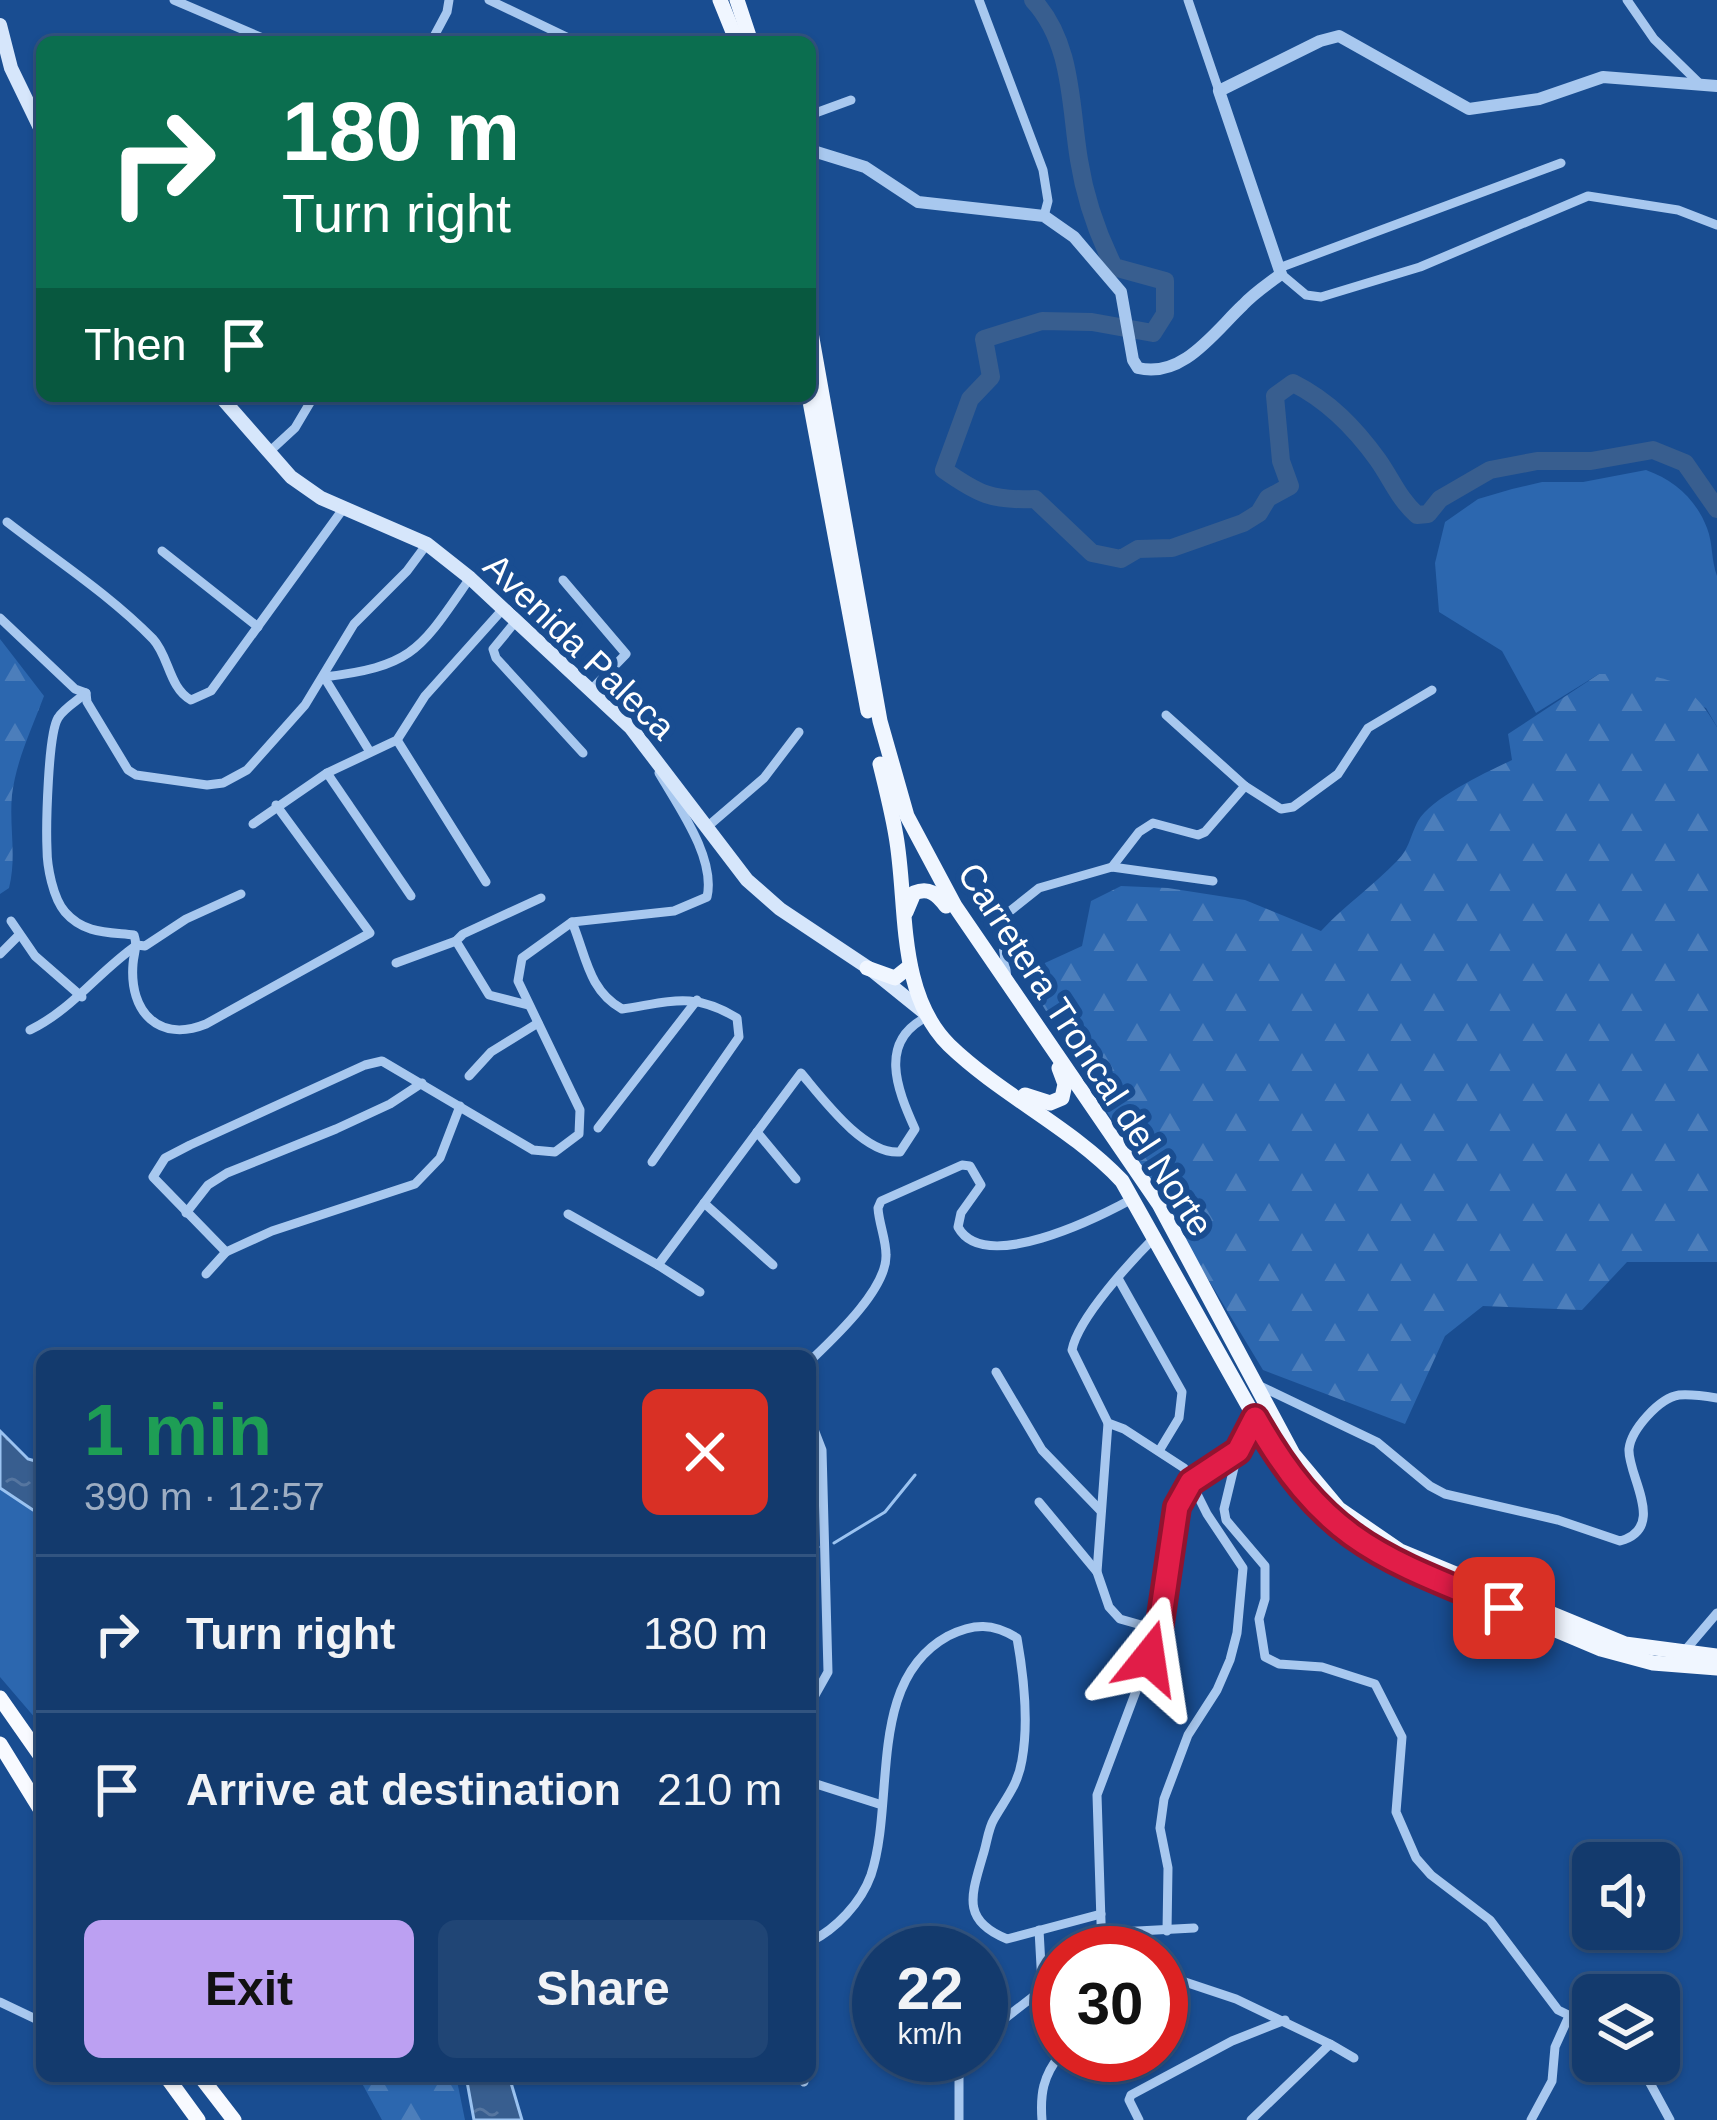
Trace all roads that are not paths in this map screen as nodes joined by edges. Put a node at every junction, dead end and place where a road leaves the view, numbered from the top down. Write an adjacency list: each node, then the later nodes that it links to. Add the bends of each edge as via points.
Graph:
1 (173, 0): 10 (street)
2 (449, 0): 11 (street)
3 (488, 0): 12 (street)
4 (721, 0): 13 (main road)
5 (737, 0): 14 (main road)
6 (979, 0): 23 (street, via 1043,170)
7 (1188, 0): 17 (street)
8 (1627, 0): 15 (street)
9 (0, 25): 20 (main road)
10 (258, 36)
11 (434, 36)
12 (564, 36)
13 (735, 36)
14 (749, 36)
15 (1698, 82): 16 (street); 17 (street, via 1603,77 1540,99 1469,109 1340,36)
16 (1717, 86)
17 (1219, 91): 25 (street)
18 (851, 100): 19 (street)
19 (816, 114)
20 (36, 120)
21 (816, 152): 23 (street, via 865,167 918,202)
22 (1561, 164): 25 (street)
23 (1044, 216): 25 (street, via 1074,237 1120,292 1132,355 1143,370 1187,358)
24 (1717, 225): 25 (street, via 1588,196 1420,267 1321,297 1306,295)
25 (1281, 271)
26 (816, 361): 72 (main road, Carretera Troncal del Norte, via 893,776 935,874)
27 (228, 402): 30 (main road, Avenida Paleca)
28 (310, 402): 30 (street)
29 (810, 402): 62 (main road, Carretera Troncal del Norte, via 897,836)
30 (269, 452): 31 (main road, Avenida Paleca, via 291,477)
31 (343, 509): 33 (main road, Avenida Paleca); 40 (street)
32 (7, 522): 40 (street, via 158,643 185,698 211,692)
33 (427, 544): 35 (main road, Avenida Paleca); 41 (street, via 354,624)
34 (162, 550): 40 (street)
35 (470, 578): 37 (main road, Avenida Paleca); 41 (street, via 431,635 404,658)
36 (563, 580): 42 (street, via 626,654)
37 (503, 609): 39 (main road, Avenida Paleca); 48 (street, via 424,696)
38 (0, 618): 44 (street)
39 (515, 621): 42 (main road, Avenida Paleca); 50 (street, via 493,649 496,658)
40 (258, 627)
41 (324, 677): 44 (street, via 247,770 207,785 128,770); 49 (street)
42 (591, 690): 46 (main road, Avenida Paleca)
43 (1432, 690): 52 (street, via 1368,728 1338,774 1293,807 1281,809)
44 (86, 693): 67 (street, via 57,718 46,852 63,911 95,933 134,935)
45 (1166, 716): 52 (street)
46 (631, 728): 55 (main road, Avenida Paleca); 64 (street, via 702,855 707,897 674,911)
47 (799, 732): 55 (street, via 764,778)
48 (397, 740): 49 (street); 58 (street)
49 (370, 752): 51 (street)
50 (583, 753)
51 (327, 773): 53 (street); 60 (street)
52 (1245, 785): 56 (street, via 1205,832 1153,823)
53 (276, 805): 54 (street); 67 (street, via 371,929 368,936 184,1033 166,1031 144,1010 134,978)
54 (254, 824)
55 (707, 826): 71 (main road, Avenida Paleca, via 747,880)
56 (1112, 867): 57 (street); 72 (street, via 1040,888 1005,915)
57 (1213, 881)
58 (486, 882)
59 (241, 894): 67 (street)
60 (410, 896)
61 (541, 898): 66 (street)
62 (905, 916): 70 (main road, Carretera Troncal del Norte); 76 (main road, via 914,893 938,896)
63 (11, 921): 65 (street)
64 (572, 922): 74 (street, via 605,999 622,1009); 75 (street, via 522,958 518,981)
65 (19, 935): 68 (street); 73 (street)
66 (457, 941): 69 (street); 75 (street, via 489,994)
67 (137, 945): 73 (street)
68 (0, 954)
69 (397, 963)
70 (910, 966): 71 (main road, via 895,978); 77 (main road, Carretera Troncal del Norte)
71 (867, 968): 77 (main road, Avenida Paleca)
72 (1008, 985): 76 (main road, Carretera Troncal del Norte)
73 (82, 997): 79 (street)
74 (697, 1000): 85 (street); 87 (street, via 737,1018 739,1037)
75 (528, 1004): 78 (street)
76 (1028, 1014): 80 (main road, Carretera Troncal del Norte)
77 (929, 1016): 83 (main road, Carretera Troncal del Norte, via 948,1043); 86 (street, via 912,1024 899,1050 895,1080 915,1129 900,1152 842,1122 802,1073)
78 (538, 1024): 81 (street, via 490,1052); 84 (street, via 580,1110 579,1133 555,1152 533,1150)
79 (30, 1030)
80 (1044, 1035): 83 (main road, via 1065,1094 1050,1103); 102 (main road, Carretera Troncal del Norte, via 1159,1204)
81 (469, 1076)
82 (422, 1083): 84 (street); 91 (street, via 227,1173); 91 (street, via 382,1061 365,1065 165,1159 153,1177)
83 (1010, 1091): 89 (main road, Carretera Troncal del Norte, via 1093,1152)
84 (460, 1106): 94 (street, via 440,1158 415,1184)
85 (598, 1128)
86 (757, 1132): 88 (street); 90 (street)
87 (652, 1162)
88 (796, 1179)
89 (1132, 1199): 93 (main road, Carretera Troncal del Norte); 100 (street, via 1065,1230 980,1247 958,1227 981,1185 970,1166 902,1191 878,1208 884,1270)
90 (704, 1203): 95 (street); 96 (street)
91 (186, 1213): 94 (street)
92 (568, 1214): 95 (street)
93 (1156, 1236): 98 (street); 104 (main road, Carretera Troncal del Norte)
94 (226, 1252): 97 (street)
95 (658, 1265): 99 (street)
96 (773, 1265)
97 (206, 1274)
98 (1119, 1280): 105 (street, via 1072,1350); 107 (street, via 1182,1392 1179,1418)
99 (700, 1292)
100 (816, 1355)
101 (996, 1372): 111 (street, via 1042,1450)
102 (1253, 1383): 103 (street, via 1377,1442 1445,1494 1620,1541 1640,1527 1633,1435 1668,1398); 115 (main road, Carretera Troncal del Norte, via 1304,1470 1364,1530 1572,1626)
103 (1717, 1398)
104 (1255, 1418): 108 (street); 117 (main road, Carretera Troncal del Norte, via 1306,1494 1370,1550 1601,1649)
105 (1108, 1423): 107 (street); 111 (street)
106 (816, 1434): 118 (street, via 828,1672)
107 (1159, 1451): 109 (street)
108 (1238, 1451): 109 (street); 137 (street, via 1224,1509 1265,1566 1265,1658 1376,1684 1402,1737 1396,1812 1416,1858 1490,1920)
109 (1191, 1482): 114 (street, via 1177,1507); 129 (street, via 1243,1568 1230,1660 1164,1798)
110 (1040, 1502): 112 (street)
111 (1100, 1510): 112 (street)
112 (1097, 1572): 114 (street, via 1120,1619)
113 (1717, 1613): 115 (street)
114 (1159, 1630): 125 (street, via 1097,1795)
115 (1682, 1654): 116 (main road, Carretera Troncal del Norte)
116 (1717, 1656)
117 (1717, 1668)
118 (816, 1693)
119 (0, 1698): 121 (highway)
120 (0, 1744): 123 (highway)
121 (36, 1749)
122 (816, 1783): 124 (street)
123 (36, 1801)
124 (881, 1805): 132 (street, via 887,1748 913,1665 958,1631 989,1624 1017,1638 1023,1758 1014,1792 991,1823 972,1906 978,1922 1007,1939); 133 (street, via 871,1876 859,1899)
125 (1102, 1920): 126 (street); 127 (street); 128 (street)
126 (1064, 1926)
127 (1102, 1926)
128 (1108, 1926)
129 (1167, 1926)
130 (1193, 1928): 131 (street)
131 (1188, 1929)
132 (1032, 1932)
133 (816, 1939)
134 (1188, 1984): 141 (street)
135 (1032, 1998): 138 (street)
136 (0, 2002): 140 (street)
137 (1569, 2016): 139 (street); 155 (street)
138 (1008, 2017)
139 (1572, 2017)
140 (36, 2019)
141 (1285, 2020): 142 (street); 153 (street, via 1132,2096)
142 (1330, 2044): 143 (street); 154 (street)
143 (1354, 2058)
144 (170, 2082): 149 (highway)
145 (205, 2082): 150 (highway)
146 (959, 2082): 151 (street)
147 (1044, 2082): 152 (street)
148 (1649, 2082): 156 (street)
149 (198, 2120)
150 (235, 2120)
151 (958, 2120)
152 (1042, 2120)
153 (1138, 2120)
154 (1251, 2120)
155 (1532, 2120)
156 (1670, 2120)

